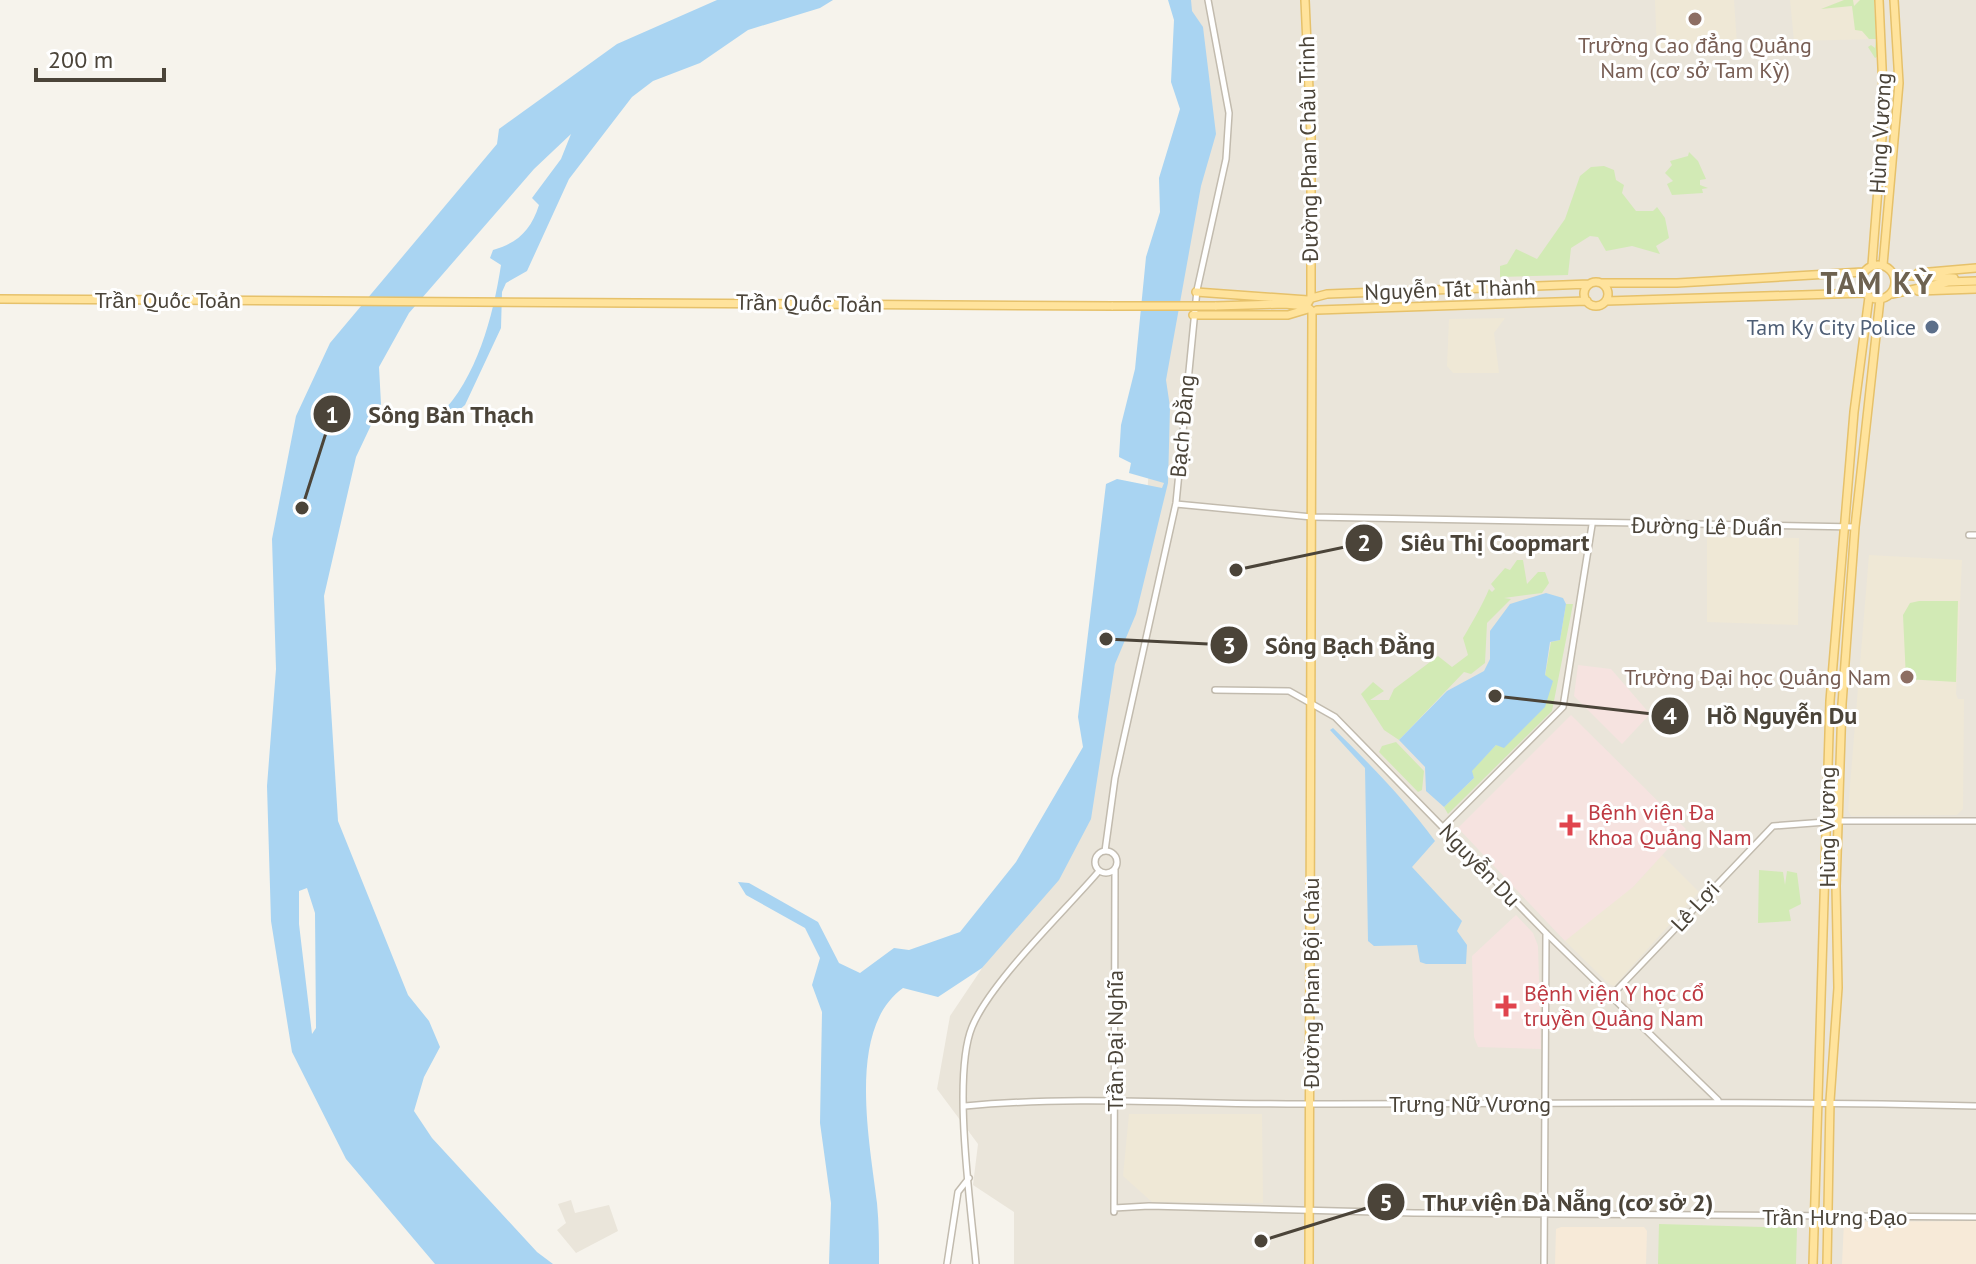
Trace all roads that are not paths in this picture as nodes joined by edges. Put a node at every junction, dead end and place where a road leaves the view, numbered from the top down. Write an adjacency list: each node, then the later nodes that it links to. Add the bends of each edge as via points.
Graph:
1 (1208, 0): 15 (street, Bạch Đằng, via 1229,113 1226,159)
2 (1305, 0): 22 (main road, Đường Phan Châu Trinh)
3 (1879, 0): 5 (main road, Hùng Vương, via 1884,112)
4 (1894, 0): 6 (main road, Hùng Vương, via 1899,83)
5 (1872, 265): 6 (main road); 8 (main road)
6 (1883, 265): 9 (main road)
7 (1976, 268): 9 (main road)
8 (1863, 272): 12 (main road); 17 (main road)
9 (1897, 275): 11 (main road); 16 (main road)
10 (1976, 279): 11 (main road)
11 (1948, 280): 16 (main road)
12 (1601, 283): 13 (main road); 21 (main road, via 1608,290)
13 (1589, 284): 20 (main road, via 1584,292); 22 (main road, Nguyễn Tất Thành, via 1331,293)
14 (1976, 289): 16 (main road)
15 (1196, 292): 22 (main road); 23 (street, Bạch Đằng)
16 (1893, 293): 19 (main road)
17 (1867, 295): 19 (main road); 21 (main road); 27 (main road, Hùng Vương)
18 (0, 299): 22 (main road, Trần Quốc Toản, bridge)
19 (1880, 299): 28 (main road, Hùng Vương)
20 (1587, 301): 21 (main road, via 1596,306); 22 (main road, Nguyễn Tất Thành)
21 (1606, 301)
22 (1310, 304): 23 (main road, via 1288,315); 25 (main road, Đường Phan Châu Trinh)
23 (1193, 315): 24 (street, Bạch Đằng)
24 (1176, 504): 25 (street, Đường Lê Duẩn); 35 (street, Bạch Đằng, via 1115,778)
25 (1312, 517): 26 (street, Đường Lê Duẩn); 30 (main road, Đường Phan Châu Trinh)
26 (1592, 525): 27 (street, Đường Lê Duẩn); 34 (street, via 1563,707)
27 (1845, 527): 28 (street, Đường Lê Duẩn); 33 (main road, Hùng Vương)
28 (1855, 527): 31 (main road, Hùng Vương)
29 (1215, 690): 30 (street, Nguyễn Du, via 1289,691)
30 (1311, 702): 34 (street, Nguyễn Du, via 1335,717); 45 (main road, Đường Phan Bội Châu)
31 (1839, 821): 32 (street, Lê Lợi); 33 (street, Lê Lợi); 43 (main road, Hùng Vương, via 1838,988)
32 (1976, 821)
33 (1825, 822): 39 (street, Lê Lợi, via 1785,824 1764,833); 40 (main road, Hùng Vương, via 1827,891)
34 (1443, 827): 38 (street, Nguyễn Du)
35 (1105, 851): 36 (street, via 1115,855); 37 (street, via 1095,861)
36 (1115, 869): 37 (street); 41 (street, Trần Đại Nghĩa)
37 (1099, 871): 46 (street, via 977,1017 965,1051)
38 (1546, 933): 39 (street, Nguyễn Du); 44 (street)
39 (1611, 996): 42 (street, Nguyễn Du)
40 (1816, 1100): 42 (street, Trưng Nữ Vương); 43 (street, Trưng Nữ Vương); 52 (main road, Hùng Vương)
41 (1114, 1101): 45 (street, Trưng Nữ Vương); 46 (street, Trưng Nữ Vương); 49 (street, Trần Đại Nghĩa)
42 (1719, 1101): 44 (street, Trưng Nữ Vương)
43 (1830, 1101): 47 (street, Trưng Nữ Vương); 53 (main road, Hùng Vương)
44 (1544, 1103): 45 (street, Trưng Nữ Vương); 51 (street)
45 (1311, 1104): 50 (main road, Đường Phan Bội Châu)
46 (965, 1106): 48 (street)
47 (1976, 1106)
48 (969, 1178): 55 (street, via 958,1192); 56 (street)
49 (1114, 1210): 50 (street, Trần Hưng Đạo)
50 (1310, 1210): 51 (street, Trần Hưng Đạo); 57 (main road, Đường Phan Bội Châu)
51 (1544, 1215): 52 (street, Trần Hưng Đạo); 58 (street)
52 (1814, 1217): 53 (street, Trần Hưng Đạo); 59 (main road, Hùng Vương)
53 (1828, 1217): 54 (street, Trần Hưng Đạo); 60 (main road, Hùng Vương)
54 (1976, 1217)
55 (947, 1264)
56 (976, 1264)
57 (1309, 1264)
58 (1544, 1264)
59 (1813, 1264)
60 (1827, 1264)

